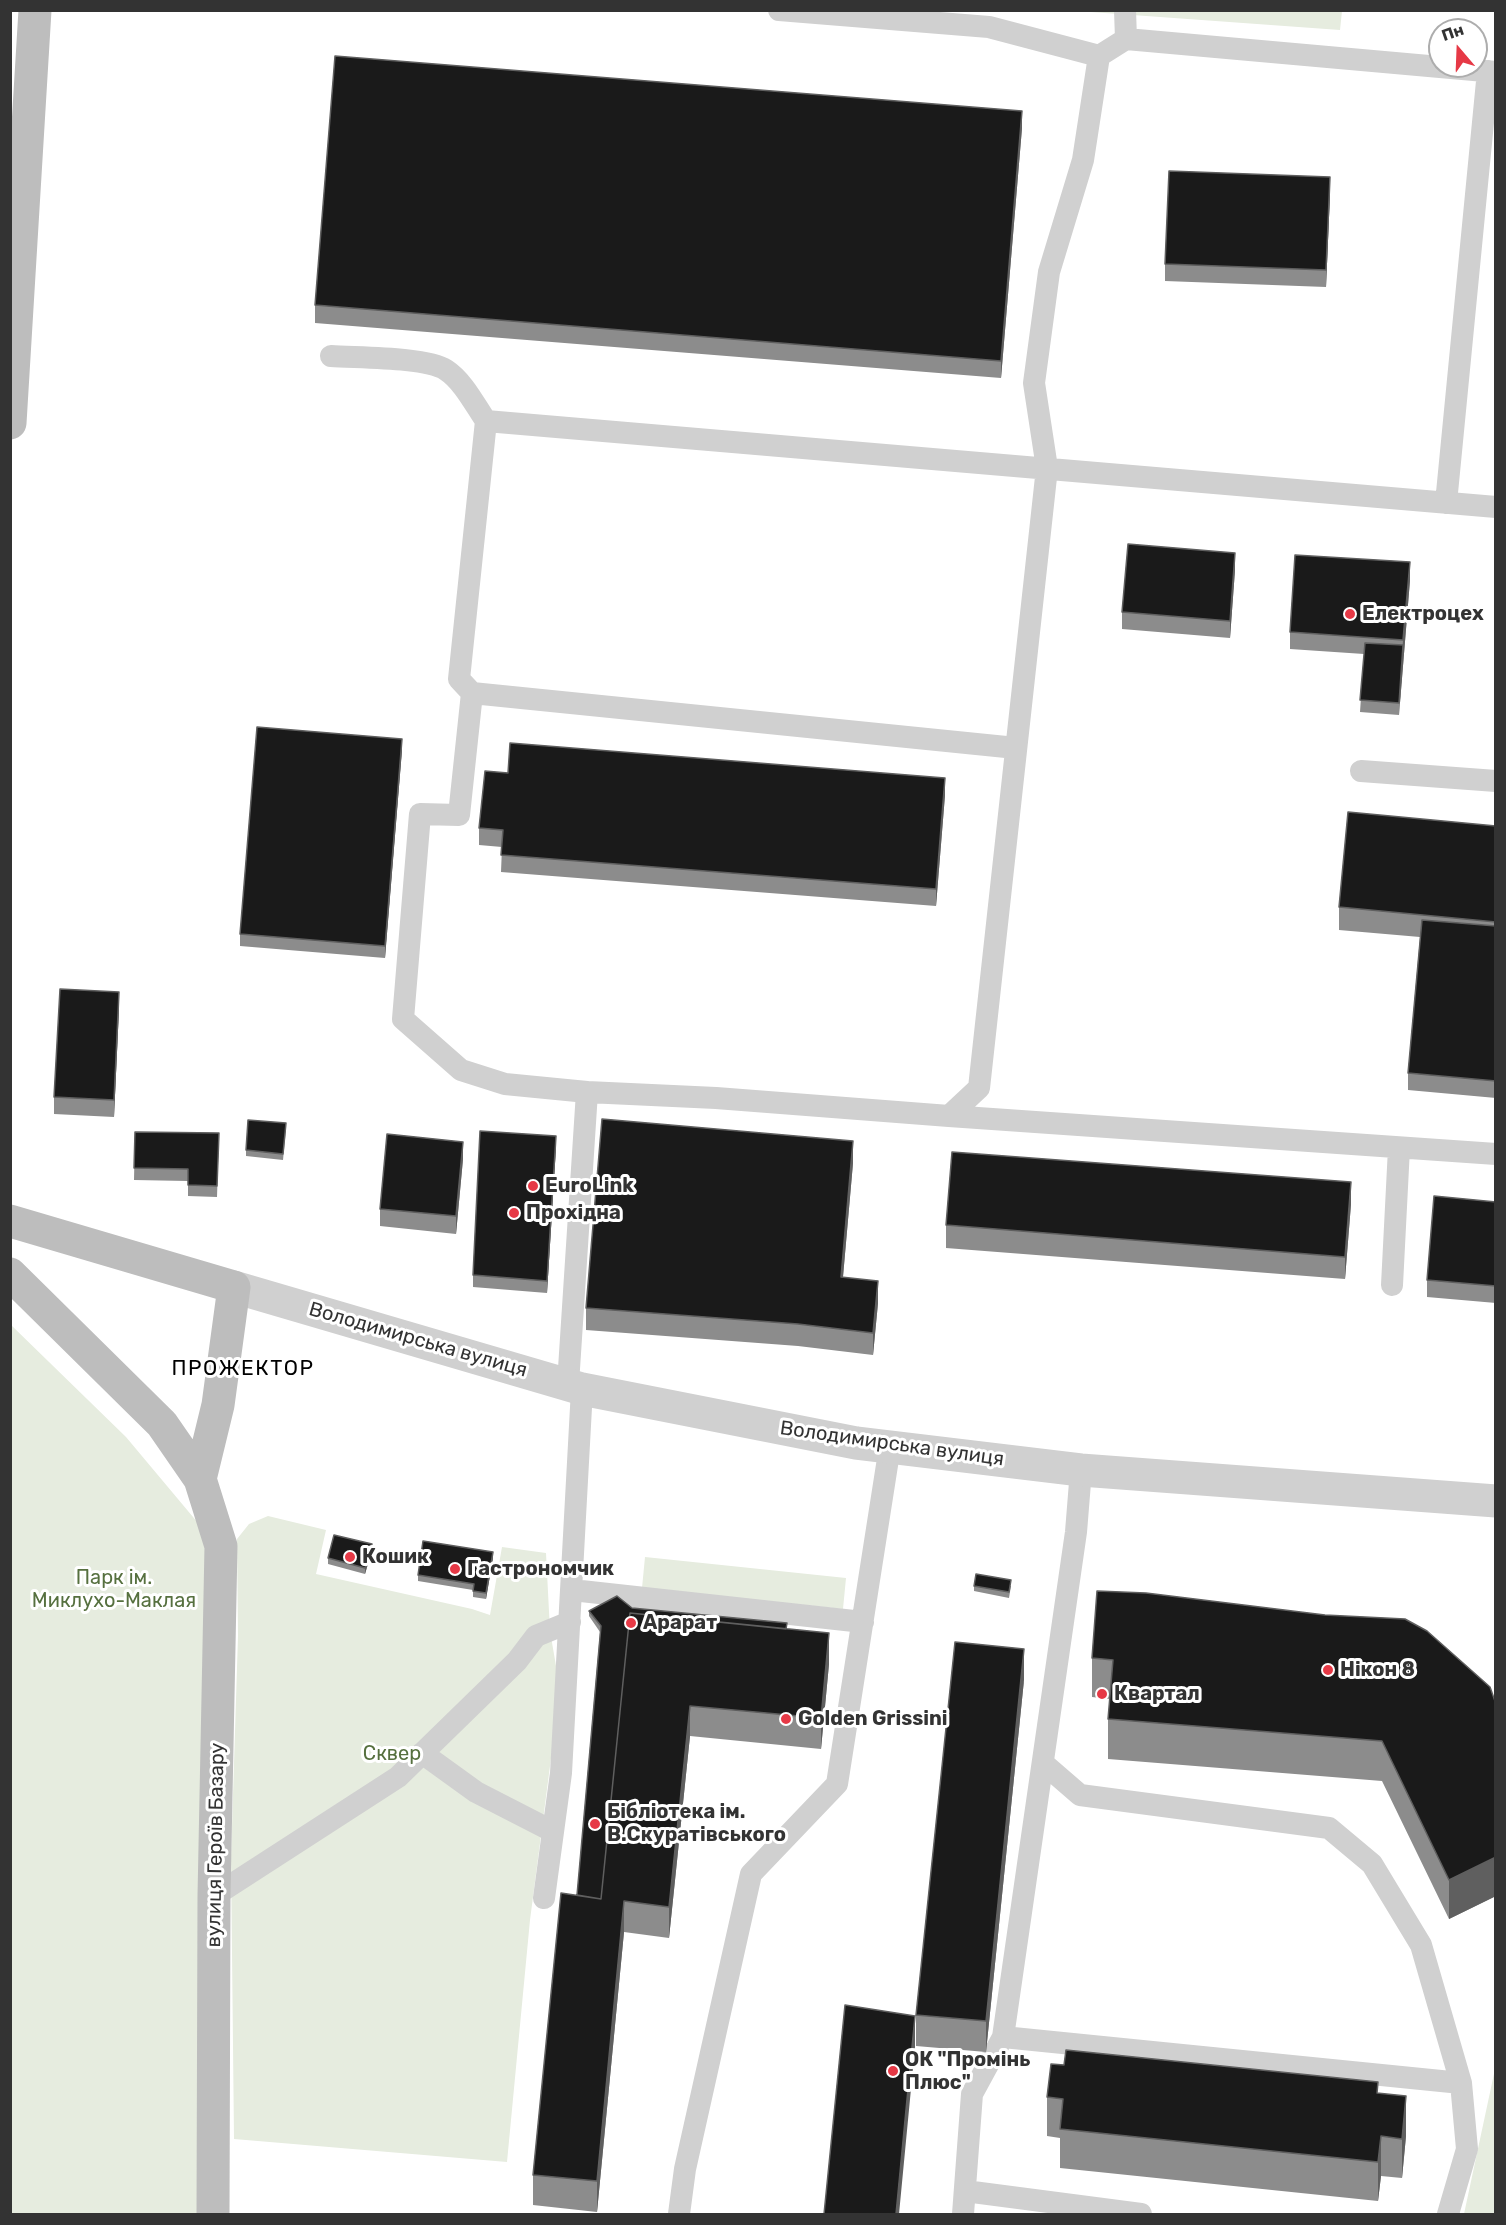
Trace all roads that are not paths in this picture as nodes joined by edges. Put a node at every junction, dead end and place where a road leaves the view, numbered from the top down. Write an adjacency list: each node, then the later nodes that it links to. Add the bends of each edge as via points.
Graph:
1 (36, 10): 8 (street)
2 (779, 10): 5 (lane, via 989,27)
3 (1125, 10): 4 (lane)
4 (1126, 39): 5 (lane); 6 (lane)
5 (1099, 56): 11 (lane, via 1083,160 1049,272 1034,383)
6 (1492, 72): 12 (lane)
7 (331, 356): 9 (lane, via 428,362 447,370)
8 (11, 388): 10 (street)
9 (486, 421): 11 (lane); 14 (lane, via 459,679)
10 (10, 423)
11 (1047, 468): 12 (lane); 15 (lane)
12 (1446, 503): 13 (lane)
13 (1496, 507)
14 (472, 693): 15 (lane); 18 (lane, via 459,815 420,814 403,1019 461,1070 505,1084)
15 (1016, 748): 19 (lane, via 979,1088)
16 (1361, 771): 17 (lane)
17 (1496, 781)
18 (587, 1092): 19 (lane); 26 (lane)
19 (949, 1116): 20 (lane)
20 (1399, 1148): 21 (lane); 24 (lane)
21 (1496, 1154)
22 (10, 1221): 25 (street)
23 (10, 1274): 29 (street, via 162,1424)
24 (1392, 1285)
25 (234, 1287): 26 (street, Володимирська вулиця); 29 (street, via 218,1405)
26 (575, 1386): 27 (street, Володимирська вулиця, via 856,1443); 31 (lane)
27 (890, 1446): 28 (street, Володимирська вулиця); 33 (lane)
28 (1081, 1470): 30 (street, Володимирська вулиця); 35 (lane, via 1076,1532)
29 (200, 1479): 37 (street, вулиця Героїв Базару, via 221,1546)
30 (1496, 1501)
31 (572, 1590): 32 (lane); 33 (lane)
32 (570, 1622): 34 (lane, via 536,1636 517,1661); 36 (lane, via 561,1773)
33 (863, 1622): 43 (lane, via 837,1784 751,1874 685,2169)
34 (422, 1753): 36 (lane, via 476,1792); 37 (lane, via 398,1777)
35 (1043, 1762): 39 (lane); 40 (lane, via 1080,1795 1329,1828 1372,1864 1421,1945)
36 (552, 1831): 38 (lane)
37 (214, 1896): 42 (street, вулиця Героїв Базару)
38 (544, 1898)
39 (1003, 2037): 40 (lane); 41 (lane, via 972,2094)
40 (1461, 2083): 46 (lane, via 1467,2149)
41 (965, 2191): 44 (lane); 45 (lane)
42 (213, 2214)
43 (679, 2214)
44 (963, 2214)
45 (1141, 2214)
46 (1448, 2214)

